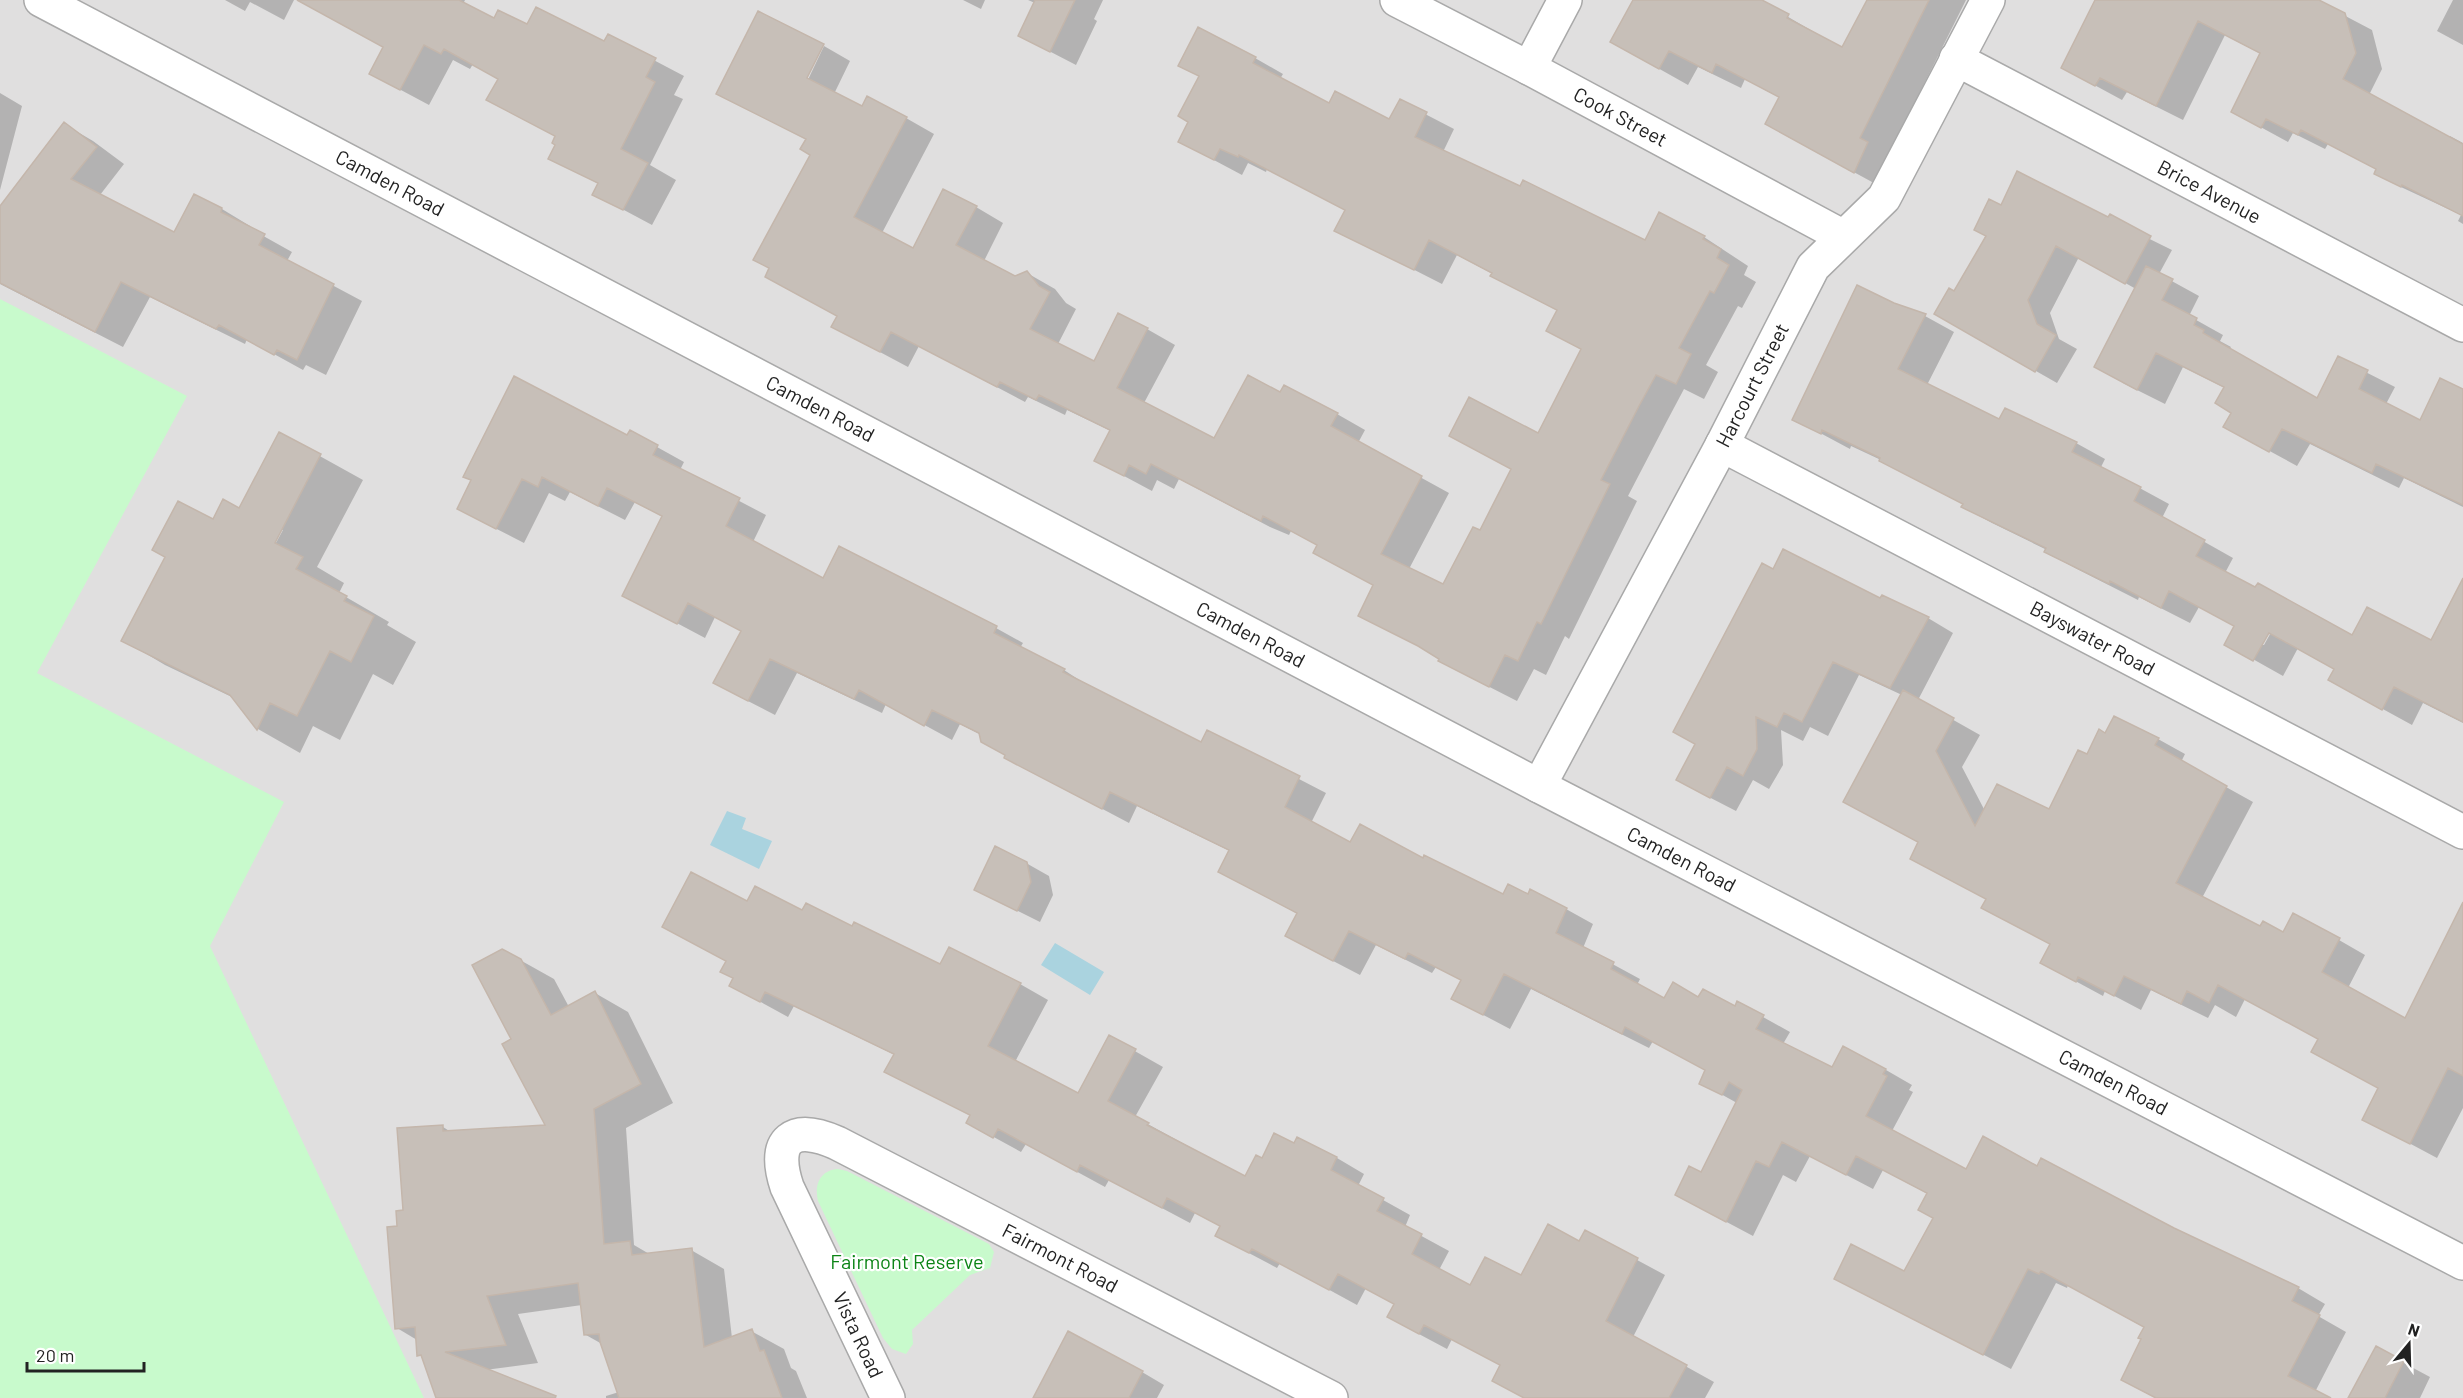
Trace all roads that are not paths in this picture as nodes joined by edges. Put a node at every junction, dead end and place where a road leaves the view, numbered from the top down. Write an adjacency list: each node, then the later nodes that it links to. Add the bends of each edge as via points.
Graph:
1 (41, 0): 10 (street, Camden Road)
2 (1397, 0): 6 (street, Cook Street)
3 (1565, 0): 6 (street)
4 (1988, 0): 5 (street, Harcourt Street)
5 (1956, 59): 7 (street, Harcourt Street, via 1884,198); 8 (street, Brice Avenue)
6 (1529, 68): 7 (street, Cook Street)
7 (1842, 236): 9 (street, Harcourt Street, via 1811,269)
8 (2463, 325)
9 (1722, 445): 10 (street, Harcourt Street); 11 (street, Bayswater Road)
10 (1539, 786): 13 (street, Camden Road)
11 (2463, 832)
12 (787, 1139): 14 (street, Vista Road, via 781,1161 787,1187); 15 (street, Fairmont Road, via 810,1134 837,1143)
13 (2463, 1263)
14 (888, 1398)
15 (1331, 1398)

